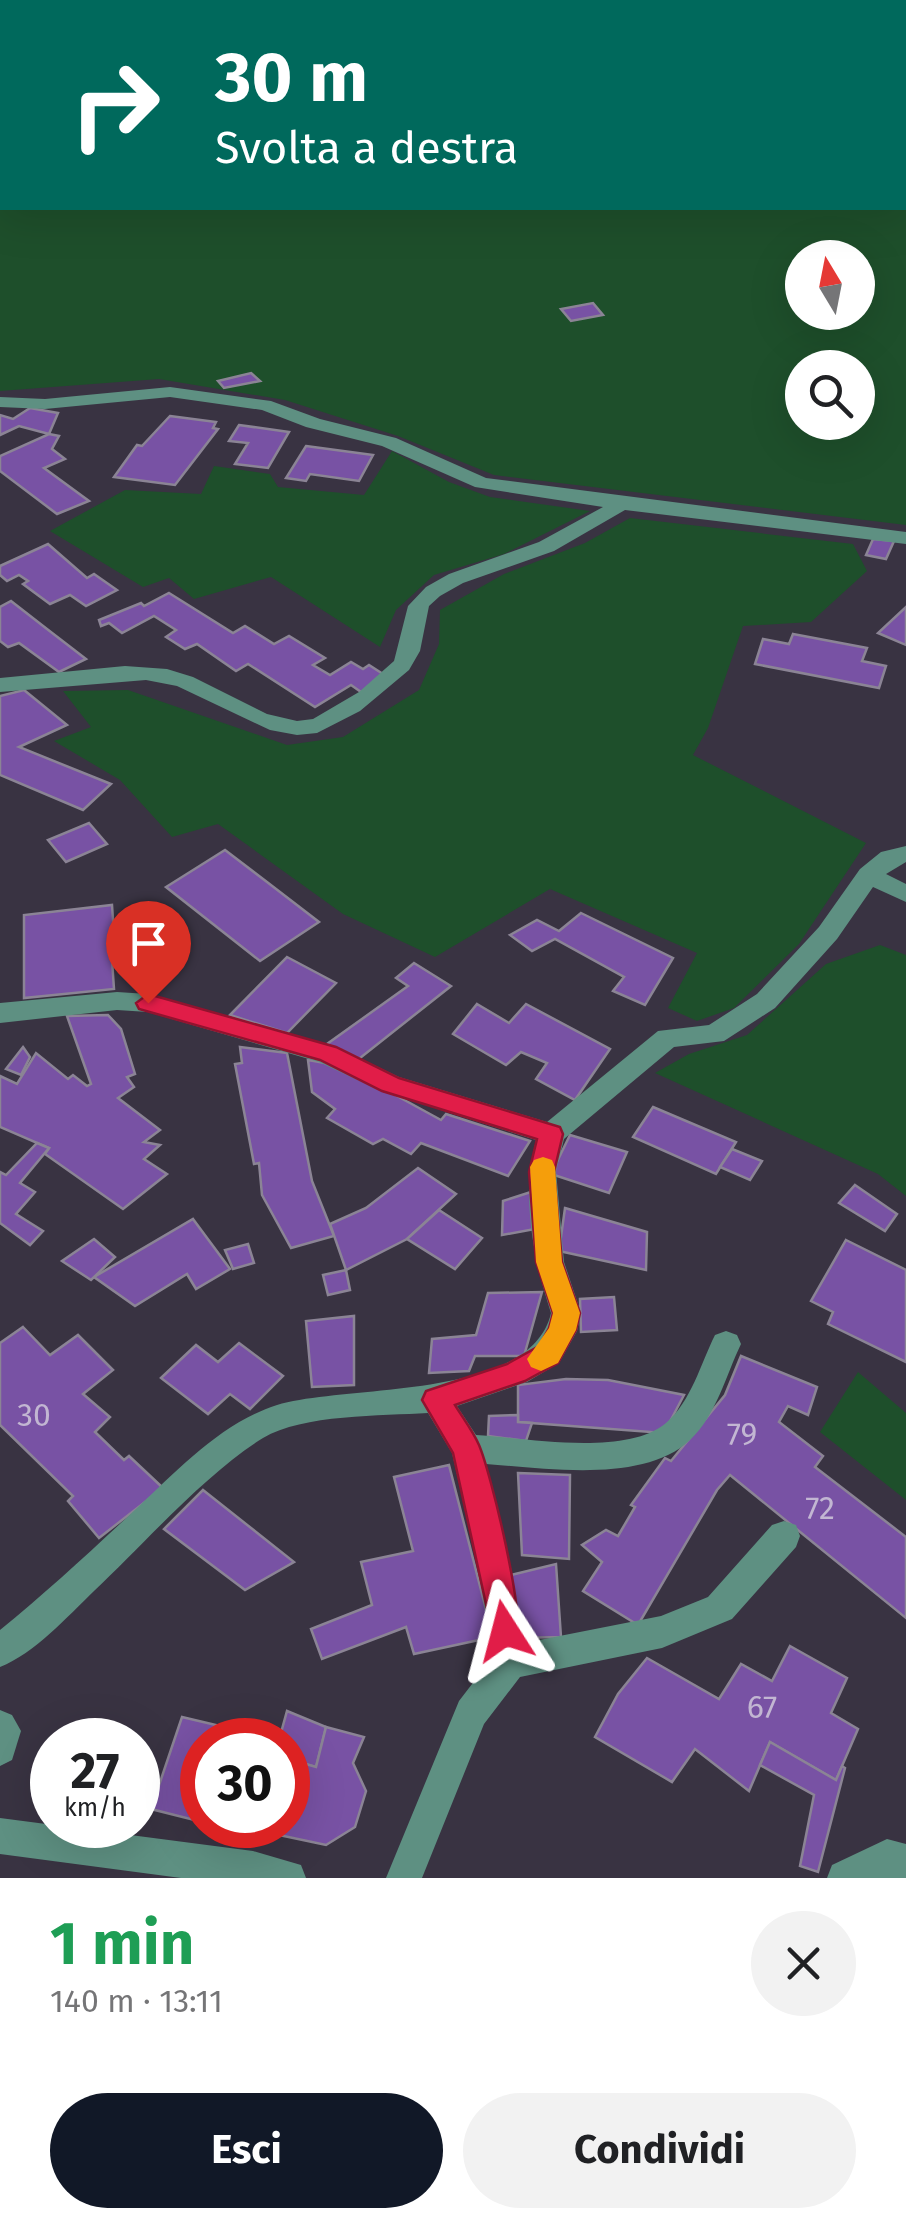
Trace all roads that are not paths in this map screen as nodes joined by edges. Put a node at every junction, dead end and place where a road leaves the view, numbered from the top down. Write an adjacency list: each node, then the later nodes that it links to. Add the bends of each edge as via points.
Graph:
1 (0, 402): 2 (street, via 170,392 265,405 389,442 482,483)
2 (621, 504): 3 (street); 4 (street, via 520,558 443,583 420,602 409,656 399,671 315,726 272,722 164,676 112,672)
3 (906, 538)
4 (0, 685)
5 (906, 854): 6 (street)
6 (869, 874): 7 (street); 9 (street, via 828,934 766,1001 715,1034 668,1038)
7 (906, 894)
8 (0, 1013): 9 (street, via 148,1003 327,1054 390,1084)
9 (551, 1134): 11 (street, via 542,1172 549,1262 566,1313 562,1330 548,1354 516,1373)
10 (726, 1344): 12 (street, via 677,1434 649,1446 607,1457)
11 (436, 1400): 12 (street); 14 (street, via 333,1407 255,1426)
12 (467, 1449): 15 (street)
13 (784, 1536): 15 (street, via 720,1608 662,1632)
14 (0, 1652)
15 (510, 1662): 21 (street, via 471,1714)
16 (0, 1726): 17 (street)
17 (0, 1748)
18 (0, 1836): 20 (street)
19 (906, 1862): 22 (street, via 886,1856)
20 (288, 1878)
21 (404, 1878)
22 (845, 1878)

